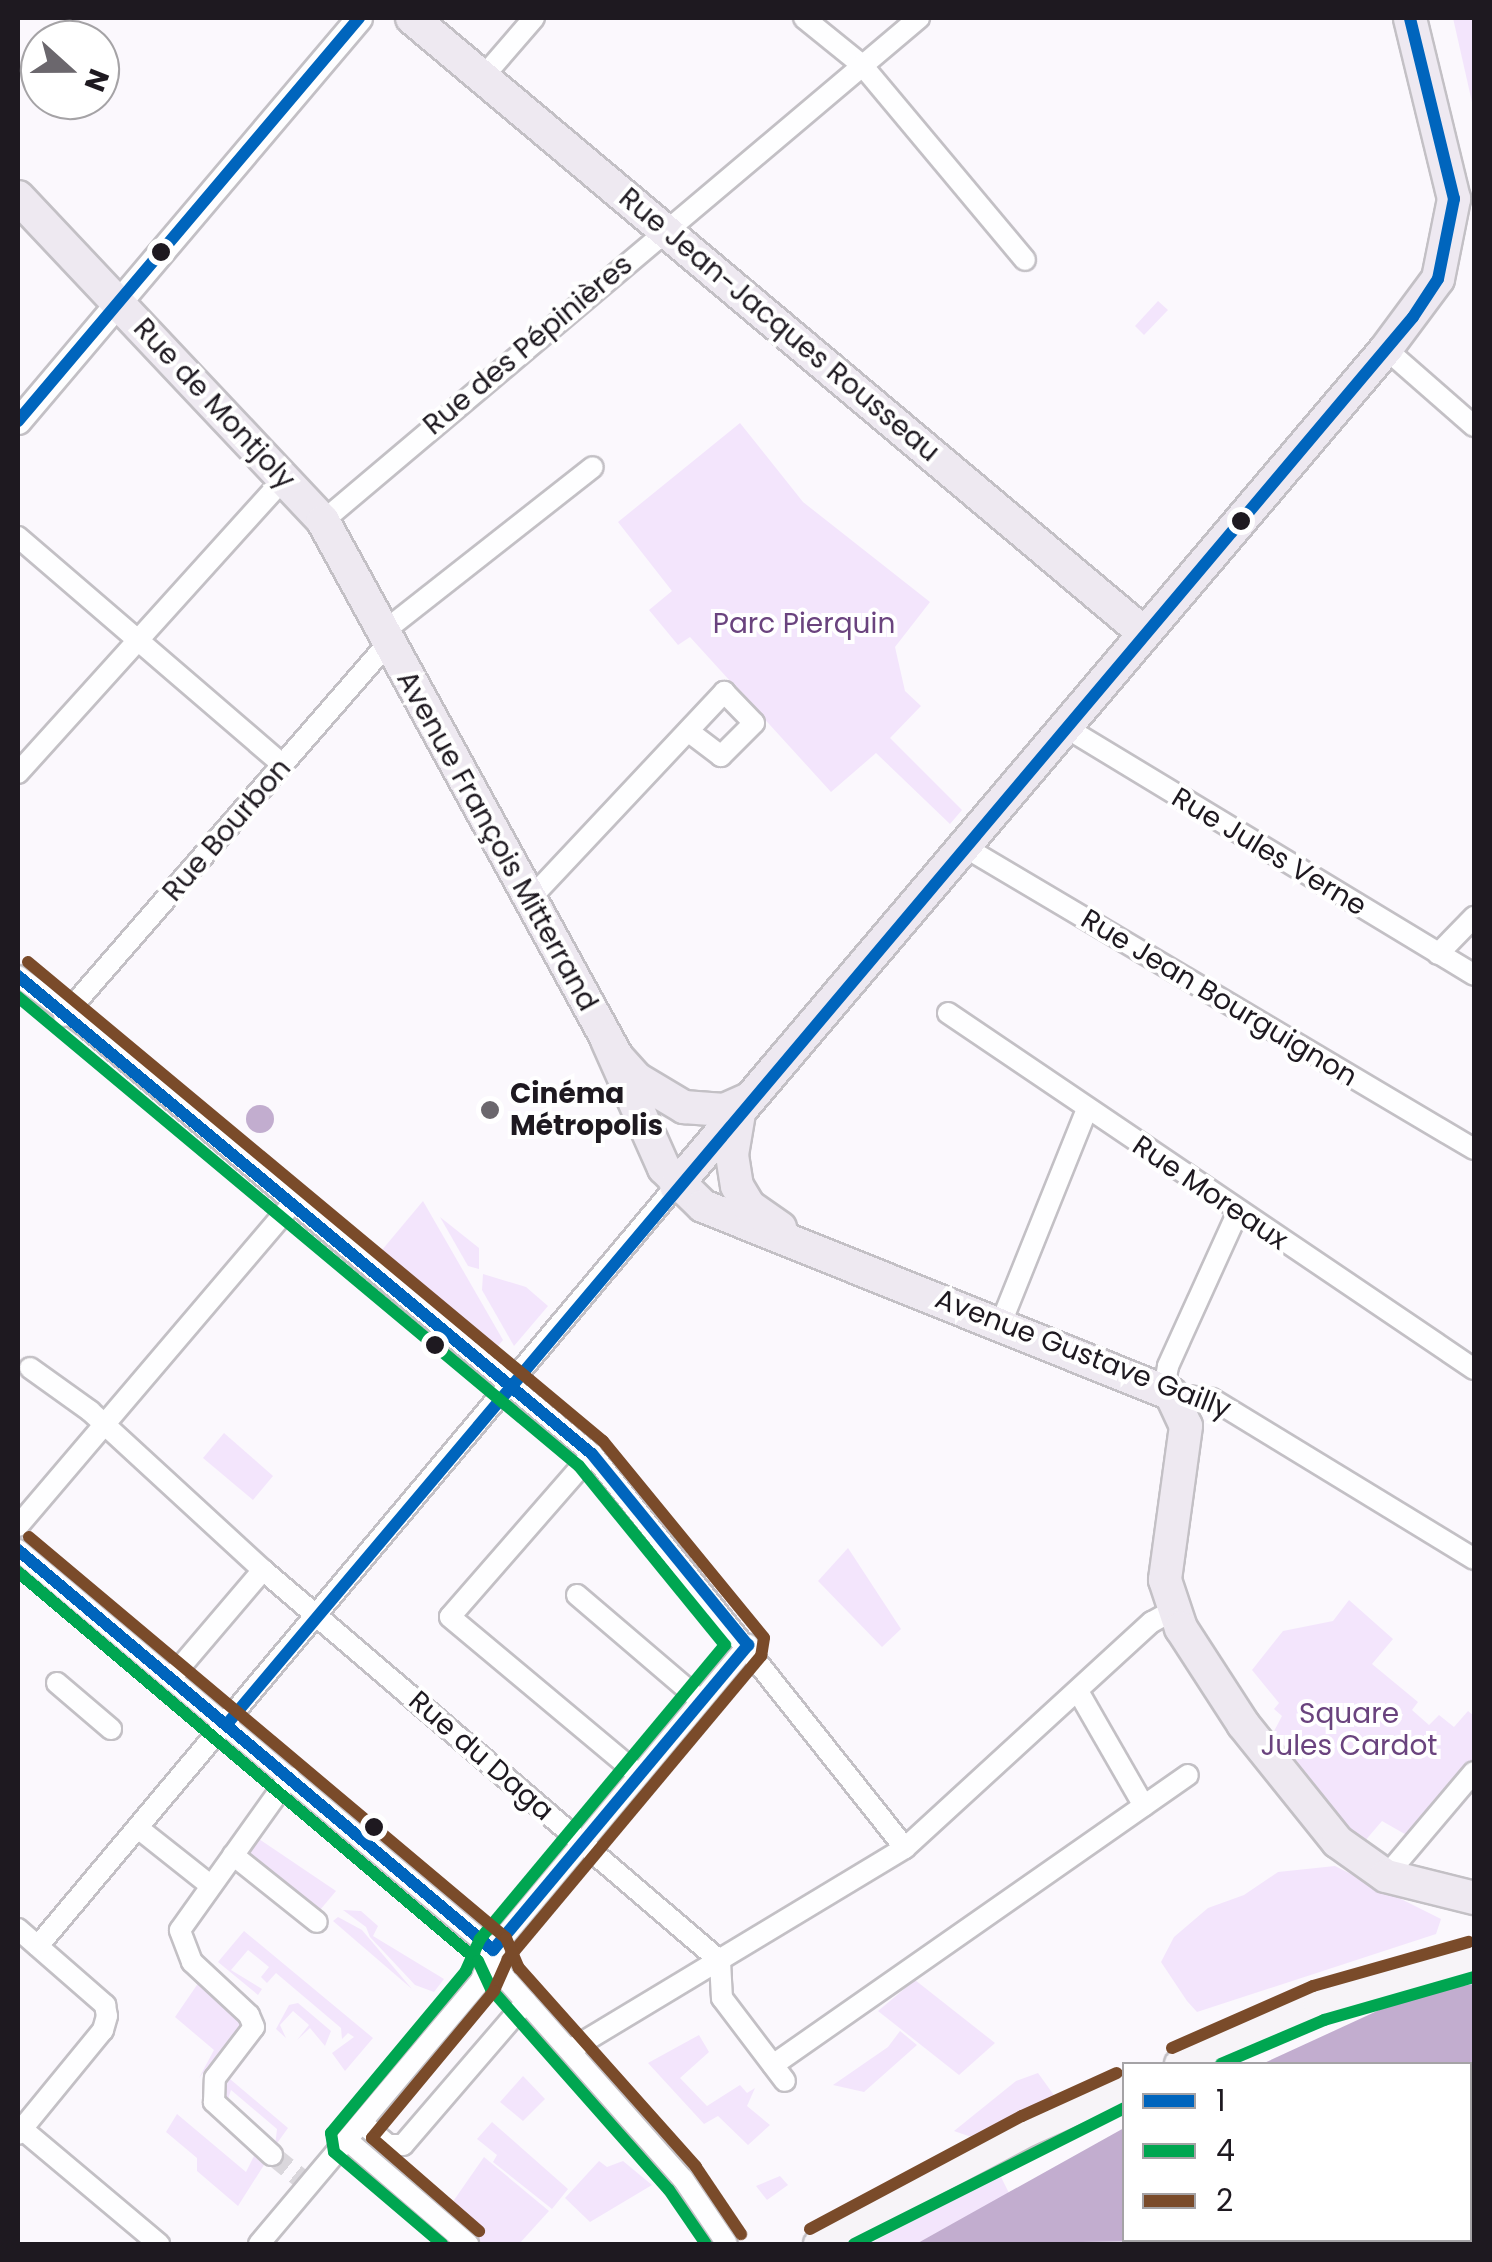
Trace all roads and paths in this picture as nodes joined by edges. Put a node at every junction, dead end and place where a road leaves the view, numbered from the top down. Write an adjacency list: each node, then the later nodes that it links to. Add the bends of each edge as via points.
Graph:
1 (358, 18): 12 (street)
2 (412, 18): 8 (main road, Rue Jean-Jacques Rousseau)
3 (534, 18): 8 (street)
4 (804, 18): 7 (street)
5 (919, 18): 7 (street, Rue des Pépinières)
6 (1410, 18): 13 (main road, via 1454,200 1438,279)
7 (862, 64): 10 (street, Rue des Pépinières); 11 (street)
8 (482, 77): 10 (main road, Rue Jean-Jacques Rousseau)
9 (18, 197): 12 (main road, Rue de Montjoly)
10 (666, 228): 18 (street, Rue des Pépinières); 20 (main road, Rue Jean-Jacques Rousseau)
11 (1025, 260)
12 (118, 302): 14 (street); 17 (main road, Rue de Montjoly)
13 (1386, 349): 15 (street); 20 (main road)
14 (18, 421)
15 (1474, 426)
16 (592, 467): 21 (street)
17 (285, 478): 18 (main road, Rue de Montjoly); 22 (street)
18 (323, 520): 21 (main road, Rue de Montjoly)
19 (18, 537): 22 (street)
20 (1144, 633): 23 (main road)
21 (385, 638): 25 (street, Rue Bourbon); 28 (main road, Avenue François Mitterrand)
22 (138, 640): 25 (street); 26 (street)
23 (1065, 727): 27 (main road); 30 (street, Rue Jules Verne)
24 (688, 730): 28 (street)
25 (283, 765): 34 (street, Rue Bourbon)
26 (18, 773)
27 (963, 846): 36 (main road); 38 (street, Rue Jean Bourguignon)
28 (528, 901): 35 (main road, Avenue François Mitterrand)
29 (1474, 917): 30 (street)
30 (1438, 954): 31 (street, Rue Jules Verne)
31 (1474, 975)
32 (18, 976): 34 (street)
33 (948, 1013): 37 (street, Rue Moreaux)
34 (64, 1016): 40 (street, via 84,1025)
35 (607, 1040): 36 (main road, via 637,1079 684,1107); 39 (main road, via 642,1128)
36 (744, 1104): 39 (main road); 42 (main road, via 732,1156 749,1206)
37 (1086, 1108): 41 (street, Rue Moreaux); 43 (street)
38 (1474, 1150)
39 (676, 1186): 42 (main road, via 746,1226); 46 (street)
40 (292, 1204): 46 (street); 48 (street)
41 (1238, 1212): 45 (street, Rue Moreaux); 47 (street, via 1168,1366)
42 (839, 1258): 43 (main road, Avenue Gustave Gailly)
43 (1001, 1323): 47 (main road, Avenue Gustave Gailly)
44 (30, 1368): 48 (street, Rue du Daga)
45 (1474, 1369)
46 (511, 1385): 49 (street); 56 (street)
47 (1168, 1391): 52 (street, Avenue Gustave Gailly, via 1212,1398); 55 (main road, via 1186,1426 1166,1539 1165,1580)
48 (101, 1425): 50 (street); 53 (street, Rue du Daga)
49 (592, 1454): 57 (street); 65 (street, via 450,1617)
50 (18, 1526)
51 (18, 1550): 58 (street)
52 (1474, 1559)
53 (264, 1570): 56 (street, Rue du Daga); 58 (street)
54 (578, 1596): 61 (street)
55 (1174, 1610): 60 (street, via 1152,1622); 73 (main road, via 1222,1695 1288,1784 1338,1842)
56 (317, 1616): 62 (street); 70 (street, Rue du Daga)
57 (748, 1645): 61 (street); 71 (street)
58 (171, 1678): 62 (street)
59 (57, 1683): 63 (street)
60 (1079, 1694): 68 (street); 71 (street)
61 (701, 1701): 65 (street)
62 (226, 1724): 67 (street); 69 (street)
63 (111, 1729)
64 (1474, 1772): 73 (street)
65 (639, 1775): 70 (street)
66 (1188, 1775): 68 (street)
67 (289, 1777): 72 (street); 79 (street)
68 (1144, 1806): 80 (street, via 779,2073 722,1998)
69 (138, 1828): 74 (street); 78 (street)
70 (582, 1843): 79 (street); 80 (street, Rue du Daga)
71 (905, 1848): 80 (street)
72 (234, 1855): 74 (street); 76 (street)
73 (1386, 1876): 75 (main road)
74 (210, 1885): 89 (street, via 188,1912 182,1946 254,2027 215,2078 214,2102)
75 (1474, 1898)
76 (317, 1922)
77 (18, 1928): 78 (street)
78 (38, 1946): 87 (street, via 105,2005 107,2016 104,2030)
79 (493, 1950): 82 (street, via 504,1977); 86 (street, via 481,1980)
80 (720, 1961): 83 (street)
81 (1470, 1961): 84 (main road, via 1318,2003)
82 (526, 2002): 83 (street); 86 (street, via 404,2145 388,2145)
83 (570, 2050): 93 (street, via 683,2180)
84 (1184, 2062)
85 (1122, 2090): 94 (main road)
86 (362, 2122): 88 (street)
87 (20, 2132): 90 (street)
88 (347, 2140): 91 (street, via 304,2181); 92 (street)
89 (272, 2155)
90 (159, 2244)
91 (259, 2244)
92 (468, 2244)
93 (727, 2244)
94 (818, 2244)

